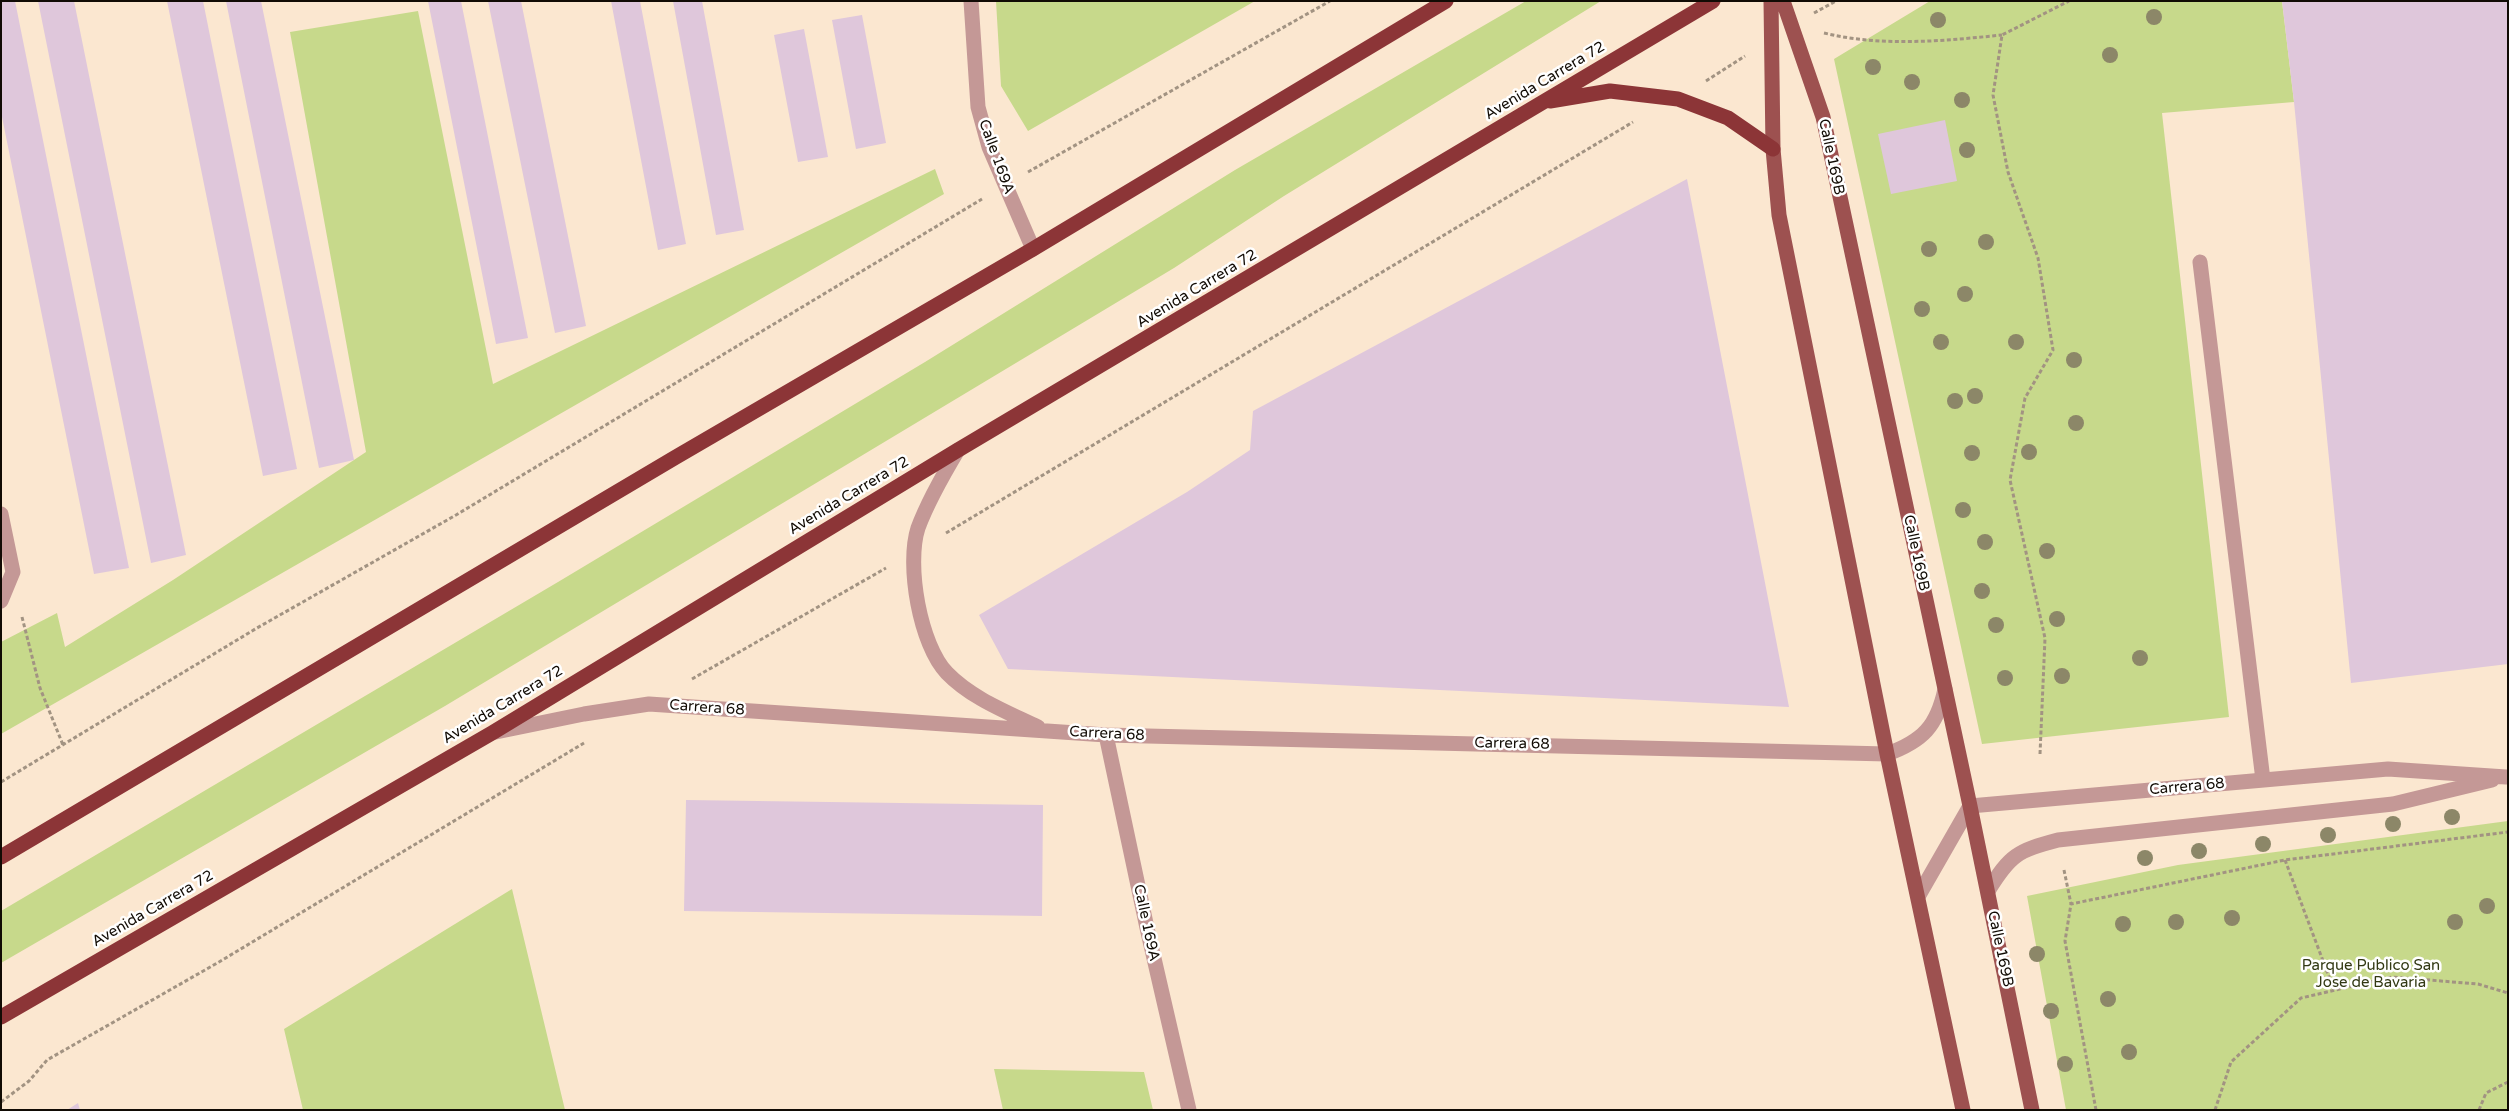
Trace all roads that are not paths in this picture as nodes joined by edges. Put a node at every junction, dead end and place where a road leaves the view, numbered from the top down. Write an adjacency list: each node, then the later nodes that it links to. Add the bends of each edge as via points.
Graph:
1 (971, 1): 8 (street, Calle 169A, via 978,107 989,147)
2 (1446, 1): 8 (highway)
3 (1713, 1): 6 (highway, Avenida Carrera 72)
4 (1771, 1): 7 (main road)
5 (1783, 1): 13 (main road, Calle 169B, via 1823,117)
6 (1541, 103): 7 (highway, via 1610,91 1678,99 1728,118); 10 (highway, Avenida Carrera 72)
7 (1773, 149): 17 (main road, via 1779,215)
8 (1034, 249): 21 (highway, via 676,456)
9 (2200, 262): 19 (street)
10 (958, 450): 14 (street, Carrera 68, via 924,514 913,553 919,613 928,646 946,672 975,696); 15 (highway, Avenida Carrera 72)
11 (1, 514): 12 (street, via 13,572)
12 (1, 601)
13 (1945, 689): 17 (street, Carrera 68, via 1933,724 1921,738); 20 (main road, Calle 169B)
14 (1044, 730): 15 (street, Carrera 68, via 649,704); 16 (street, Carrera 68)
15 (492, 733): 24 (highway, Avenida Carrera 72)
16 (1106, 735): 17 (street, Carrera 68); 25 (street, Calle 169A)
17 (1887, 754): 23 (main road)
18 (2507, 777): 19 (street, Carrera 68, via 2388,769); 22 (street, Carrera 68, via 2393,804 2058,840 2027,848 2014,856 2003,866)
19 (2263, 780): 20 (street, Carrera 68)
20 (1970, 806): 22 (main road, Calle 169B); 23 (street)
21 (1, 856)
22 (1988, 891): 27 (main road, Calle 169B)
23 (1919, 895): 26 (main road)
24 (1, 1017)
25 (1190, 1110)
26 (1964, 1110)
27 (2032, 1110)

